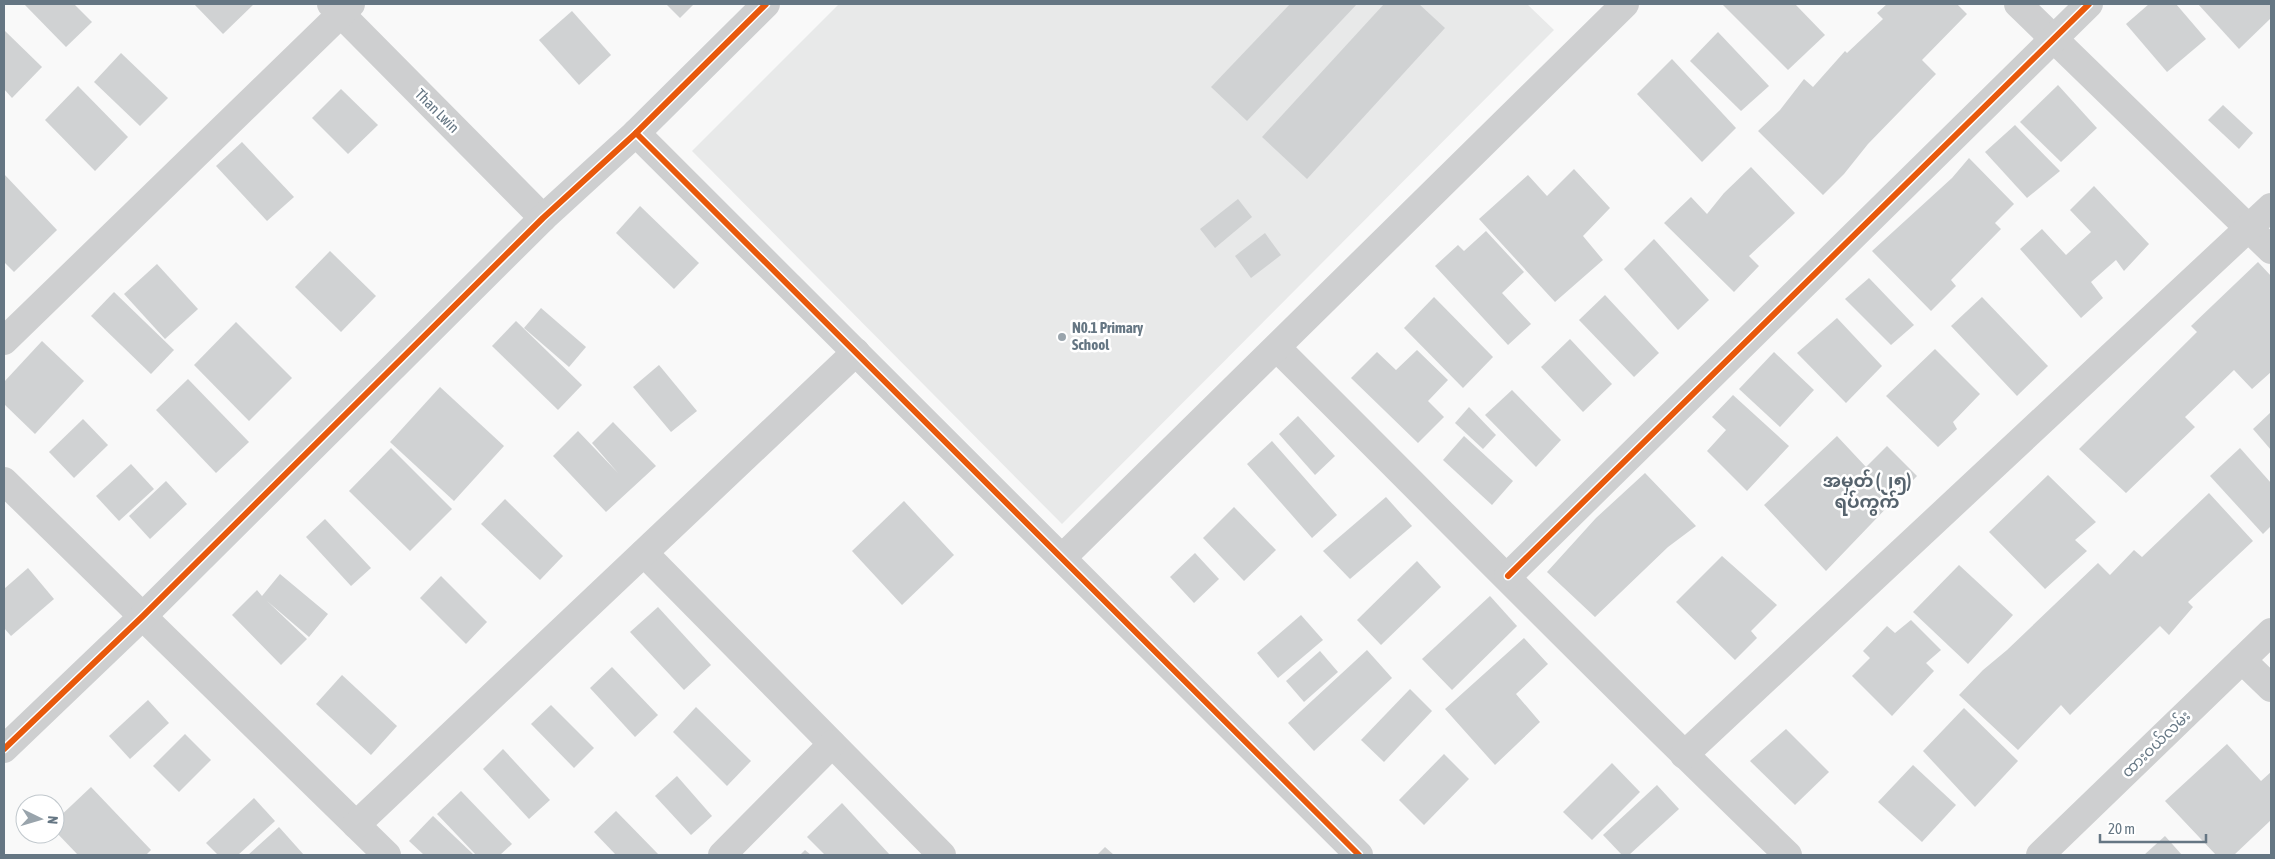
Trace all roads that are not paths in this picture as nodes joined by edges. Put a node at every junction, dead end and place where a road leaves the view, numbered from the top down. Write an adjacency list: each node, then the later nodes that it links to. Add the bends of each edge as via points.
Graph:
1 (766, 4): 7 (street)
2 (2018, 4): 6 (street)
3 (2088, 4): 6 (street)
4 (341, 7): 9 (street, Than Lwin); 12 (street)
5 (1613, 8): 13 (street)
6 (2053, 38): 10 (street); 18 (street)
7 (636, 133): 9 (street); 14 (street)
8 (2271, 207): 10 (street)
9 (544, 218): 19 (street)
10 (2249, 228): 11 (street); 25 (street)
11 (2271, 250)
12 (4, 341)
13 (1276, 348): 17 (street); 18 (street)
14 (856, 352): 16 (street); 17 (street)
15 (4, 481): 19 (street)
16 (644, 553): 23 (street); 26 (street)
17 (1062, 558): 30 (street)
18 (1508, 576): 25 (street)
19 (143, 616): 24 (street); 26 (street)
20 (2271, 632): 21 (street, ထားဝယ်လမ်း)
21 (2242, 660): 22 (street); 32 (street, ထားဝယ်လမ်း)
22 (2271, 688)
23 (832, 744): 28 (street); 29 (street)
24 (4, 749)
25 (1684, 755): 31 (street)
26 (356, 825): 27 (street)
27 (387, 855)
28 (722, 855)
29 (942, 855)
30 (1359, 855)
31 (1788, 855)
32 (2040, 855)

